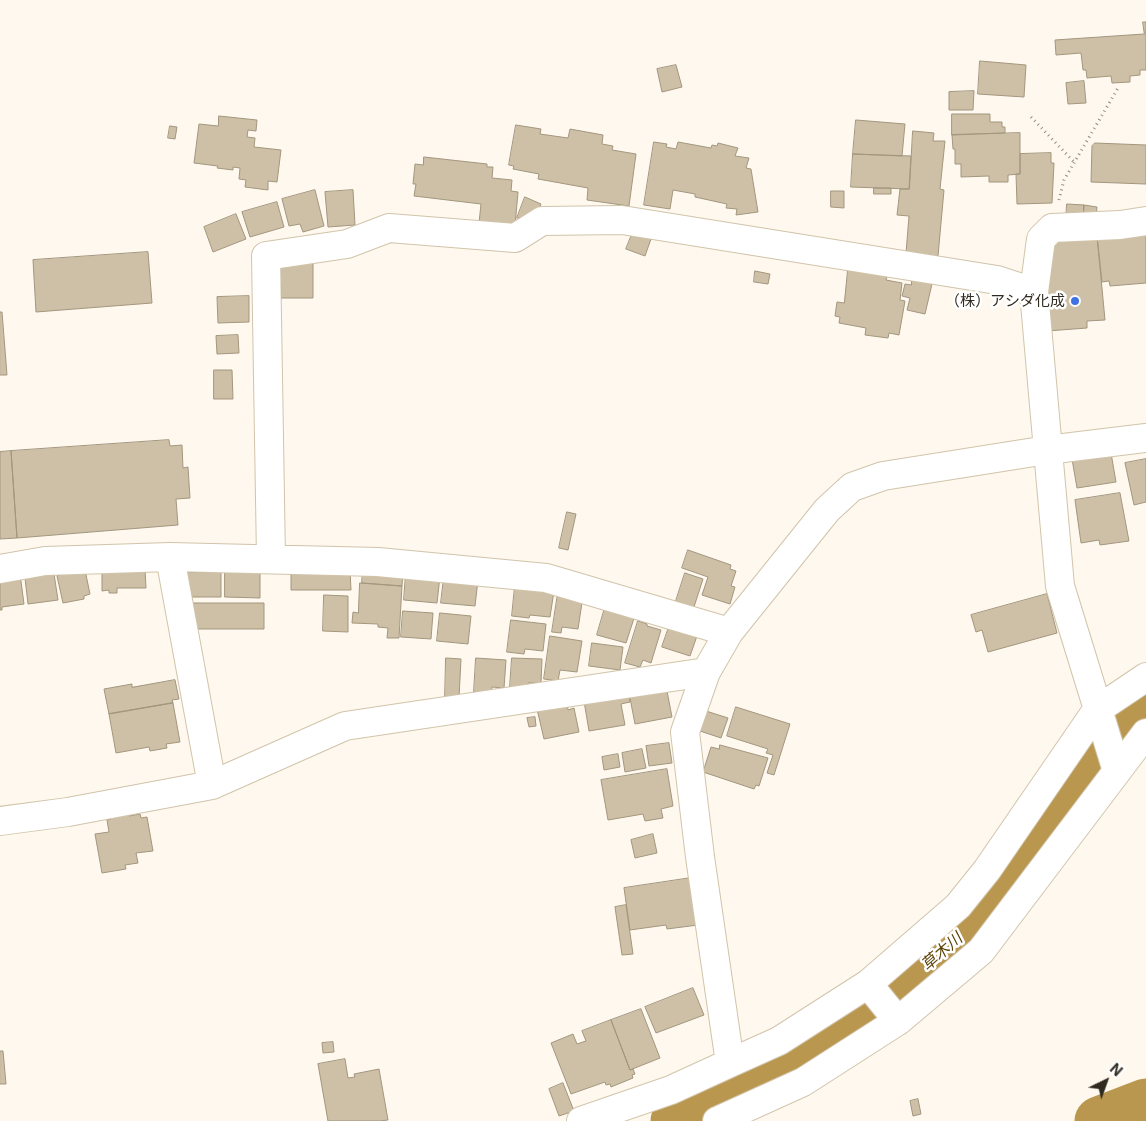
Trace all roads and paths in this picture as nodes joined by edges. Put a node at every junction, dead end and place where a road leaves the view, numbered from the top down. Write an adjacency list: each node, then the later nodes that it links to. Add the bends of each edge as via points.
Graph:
1 (1118, 88): 3 (path)
2 (1030, 117): 3 (path)
3 (1074, 162): 5 (path, via 1064,180)
4 (1146, 221): 5 (street)
5 (1052, 228): 6 (street, via 1041,239)
6 (1034, 292): 8 (street); 10 (street, via 997,280 622,220 542,221 515,238 389,228 347,244 266,256)
7 (1146, 438): 8 (street)
8 (1047, 450): 12 (street, via 883,476 852,487 827,510); 15 (street, via 1060,586)
9 (170, 557): 10 (street); 11 (street, via 45,561); 18 (street)
10 (271, 560): 12 (street, via 378,562 546,578)
11 (0, 569)
12 (729, 632): 13 (street)
13 (706, 672): 18 (street, via 345,726); 22 (street, via 685,732)
14 (1146, 677): 15 (street)
15 (1099, 714): 17 (street); 20 (street, via 964,899)
16 (1146, 733): 17 (street)
17 (1114, 764): 21 (street, via 981,951)
18 (212, 785): 19 (street)
19 (0, 822)
20 (871, 988): 21 (street); 22 (street, via 779,1041)
21 (895, 1017): 24 (street, via 803,1082)
22 (730, 1063): 23 (street, via 671,1090)
23 (581, 1121)
24 (717, 1121)

